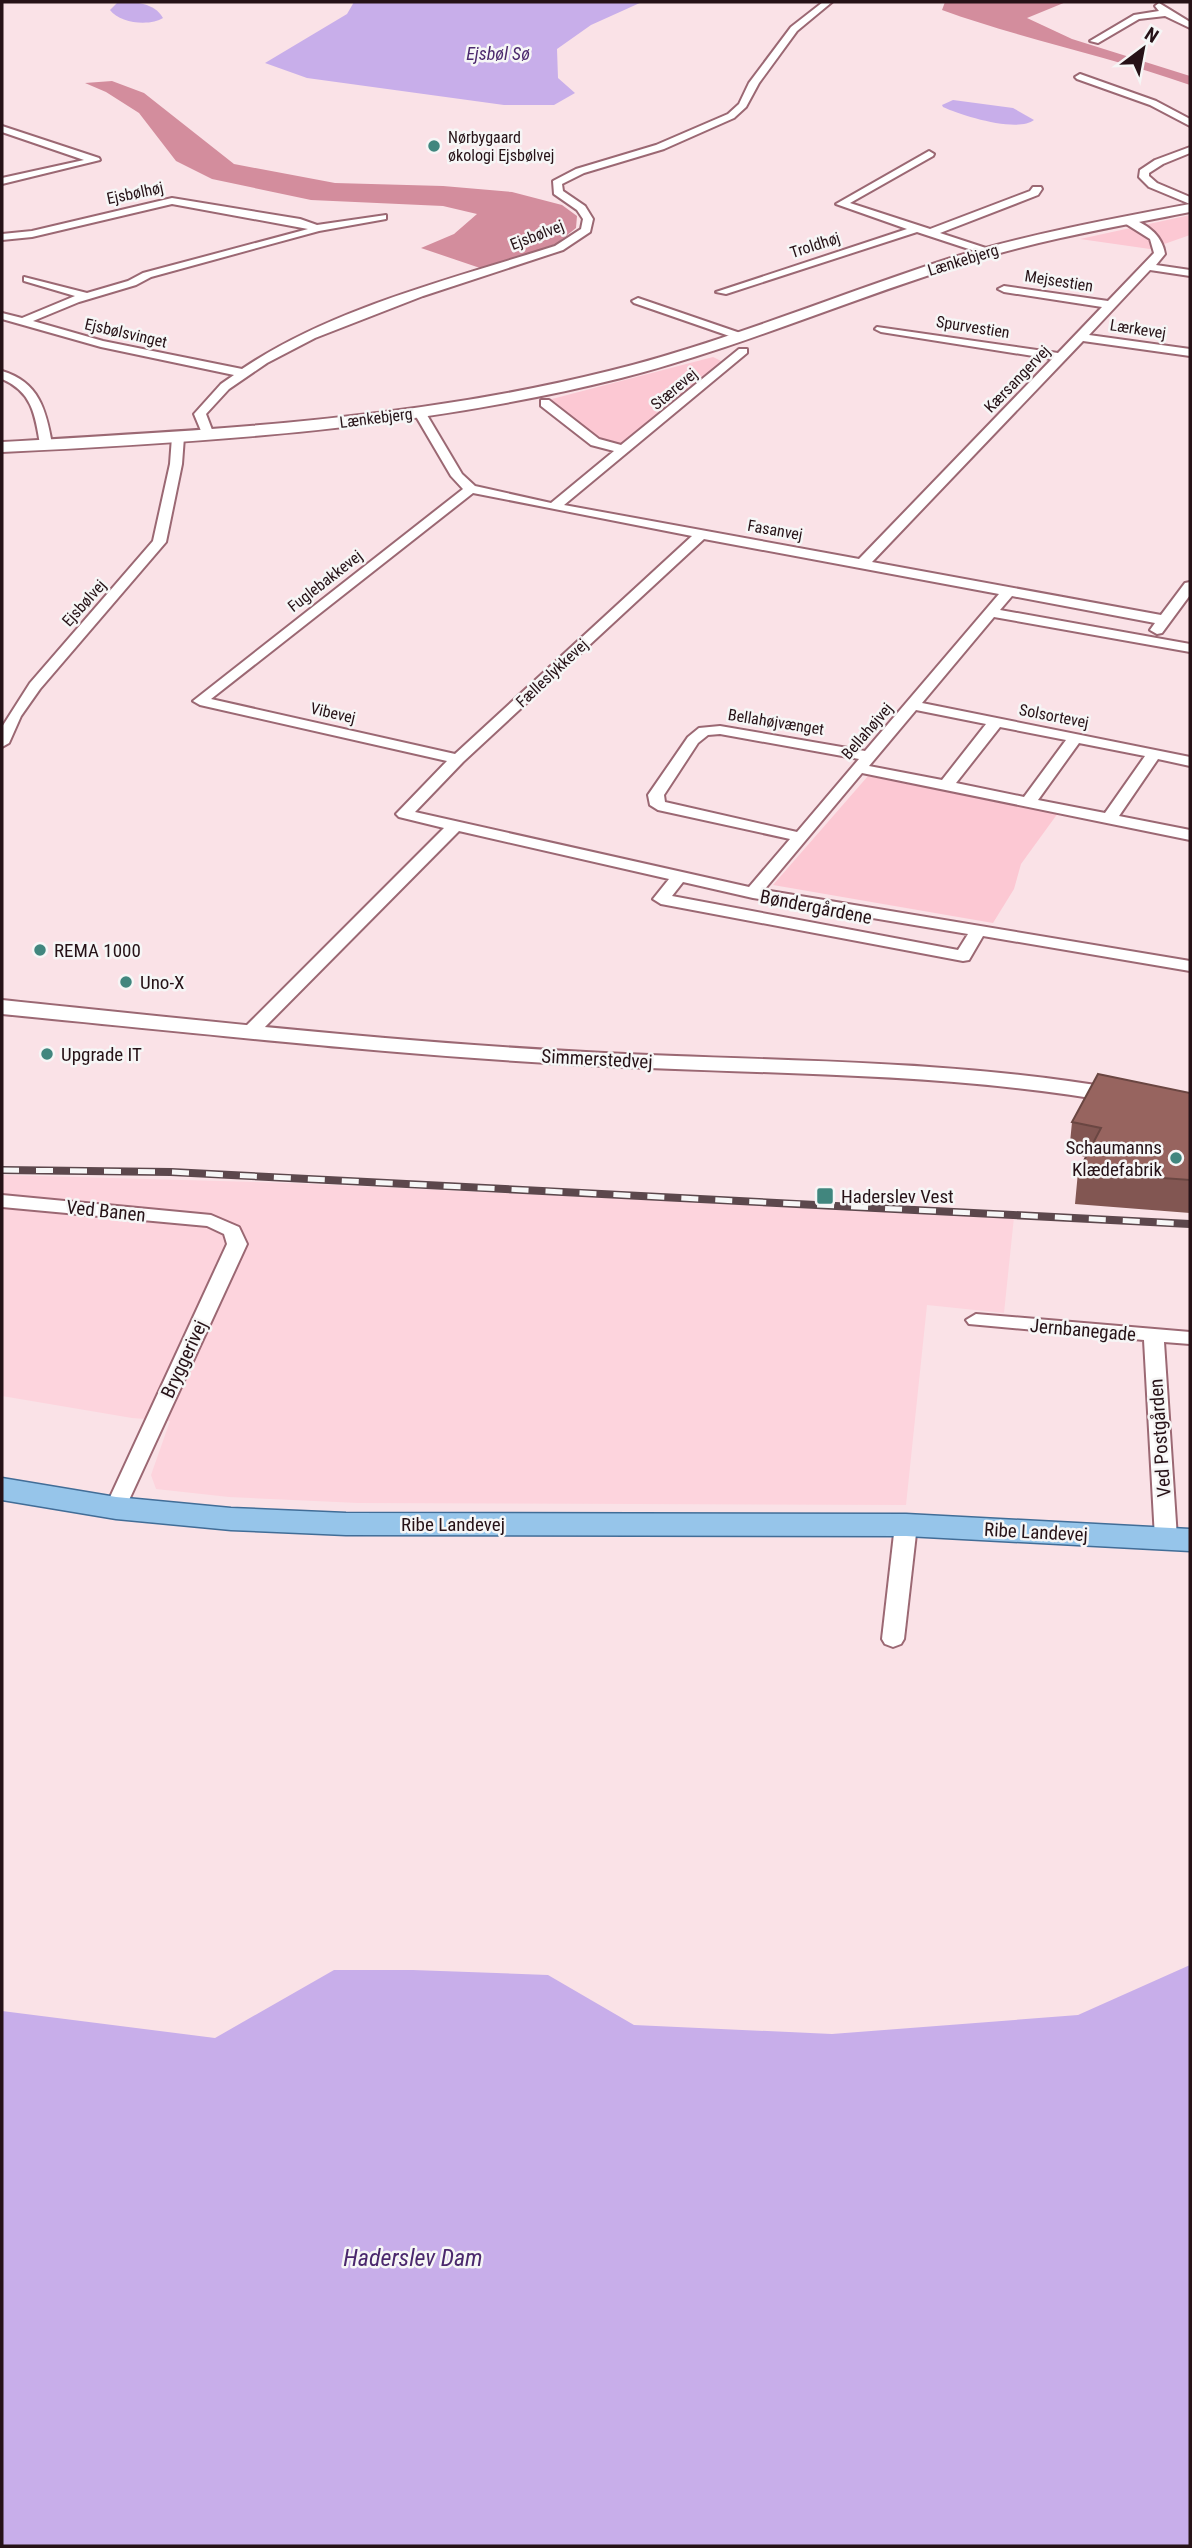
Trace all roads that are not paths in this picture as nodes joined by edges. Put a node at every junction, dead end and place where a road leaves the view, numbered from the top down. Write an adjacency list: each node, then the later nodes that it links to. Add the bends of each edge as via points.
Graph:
1 (828, 2): 37 (street, Ejsbølvej, via 794,29 731,116 557,183 558,192 588,219 586,230 575,239 362,314 302,340)
2 (1158, 2): 3 (street)
3 (1166, 13): 4 (street); 5 (street, via 1137,17)
4 (1190, 25)
5 (1095, 41)
6 (1080, 77): 7 (street, via 1153,103)
7 (1190, 123)
8 (2, 129): 11 (street, via 95,160)
9 (1190, 150): 13 (street, via 1150,166 1144,177)
10 (929, 153): 18 (street, Troldhøj, via 841,204)
11 (2, 181)
12 (1037, 189): 19 (street)
13 (1190, 201)
14 (1190, 208): 16 (street, Lænkebjerg)
15 (382, 217): 17 (street, Ejsbølhøj)
16 (1127, 220): 21 (street, Lænkebjerg); 22 (street, via 1160,243 1160,254)
17 (316, 228): 20 (street, Ejsbølhøj, via 172,201); 27 (street, Ejsbølhøj, via 147,275)
18 (917, 229): 19 (street, Troldhøj); 26 (street, Troldhøj)
19 (930, 233): 21 (street, Troldhøj)
20 (2, 237)
21 (988, 252): 34 (street, Lænkebjerg, via 916,274)
22 (1150, 267): 23 (street); 29 (street, Kærsangervej)
23 (1190, 273)
24 (28, 279): 27 (street)
25 (1004, 289): 29 (street, Mejsestien)
26 (722, 292)
27 (90, 297): 31 (street, Ejsbølhøj)
28 (638, 301): 34 (street)
29 (1109, 305): 33 (street, Kærsangervej)
30 (2, 316): 31 (street, Ejsbølsvinget)
31 (22, 322): 37 (street, Ejsbølsvinget, via 101,344)
32 (881, 329): 36 (street, Spurvestien)
33 (1081, 337): 35 (street, Lærkevej); 36 (street, Kærsangervej)
34 (743, 344): 40 (street, Lænkebjerg, via 535,393); 45 (street, Stærevej)
35 (1190, 354)
36 (1060, 357): 49 (street, Kærsangervej)
37 (244, 373): 41 (street, Ejsbølvej, via 209,400 200,414)
38 (2, 375): 43 (street, via 27,387 38,401)
39 (545, 403): 45 (street, via 594,442)
40 (420, 413): 41 (street, Lænkebjerg); 46 (street, via 457,476)
41 (208, 435): 42 (street, Lænkebjerg)
42 (178, 437): 43 (street, Lænkebjerg); 60 (street, Ejsbølvej, via 159,542 35,686)
43 (46, 444): 44 (street, Lænkebjerg)
44 (2, 447)
45 (624, 450): 47 (street, Stærevej)
46 (471, 489): 47 (street, Fasanvej); 56 (street, Fuglebakkevej)
47 (554, 507): 48 (street, Fasanvej)
48 (702, 534): 49 (street, Fasanvej); 62 (street, Fælleslykkevej)
49 (862, 564): 51 (street, Fasanvej)
50 (1190, 586): 53 (street)
51 (1008, 592): 52 (street, Bellahøjvej); 53 (street, Fasanvej)
52 (991, 612): 54 (street); 57 (street, Bellahøjvej)
53 (1164, 620): 54 (street)
54 (1150, 641): 55 (street)
55 (1190, 648)
56 (200, 701): 62 (street, Vibevej)
57 (912, 705): 58 (street, Solsortevej); 64 (street, Bellahøjvej)
58 (996, 722): 59 (street, Solsortevej); 65 (street)
59 (1075, 738): 61 (street, Solsortevej); 66 (street)
60 (2, 743)
61 (1154, 754): 63 (street, Solsortevej); 68 (street)
62 (458, 760): 67 (street, Fælleslykkevej)
63 (1190, 761)
64 (863, 762): 65 (street); 71 (street, Bellahøjvej); 71 (street, Bellahøjvænget, via 720,730 704,731 656,795 658,805)
65 (946, 786): 66 (street)
66 (1028, 802): 68 (street)
67 (404, 814): 69 (street, Bøndergårdene)
68 (1109, 819): 70 (street)
69 (454, 827): 72 (street, Bøndergårdene); 77 (street)
70 (1190, 835)
71 (800, 838): 73 (street, Bellahøjvej)
72 (678, 878): 73 (street, Bøndergårdene); 74 (street, Bøndergårdene, via 661,899 963,956)
73 (752, 893): 74 (street, Bøndergårdene)
74 (976, 932): 75 (street, Bøndergårdene)
75 (1190, 966)
76 (2, 1007): 77 (street, Simmerstedvej)
77 (251, 1031): 78 (street, Simmerstedvej, via 610,1060 933,1070 1020,1079)
78 (1137, 1100)
79 (2, 1201): 80 (street, Ved Banen)
80 (211, 1221): 85 (street, Bryggerivej, via 232,1231 237,1244)
81 (976, 1320): 82 (street, Jernbanegade)
82 (1154, 1337): 83 (street, Jernbanegade); 87 (street, Ved Postgården)
83 (1190, 1338)
84 (2, 1489): 85 (main road, Ribe Landevej)
85 (116, 1507): 86 (main road, Ribe Landevej, via 346,1524)
86 (906, 1525): 87 (main road, Ribe Landevej); 88 (street)
87 (1182, 1539)
88 (893, 1639)

